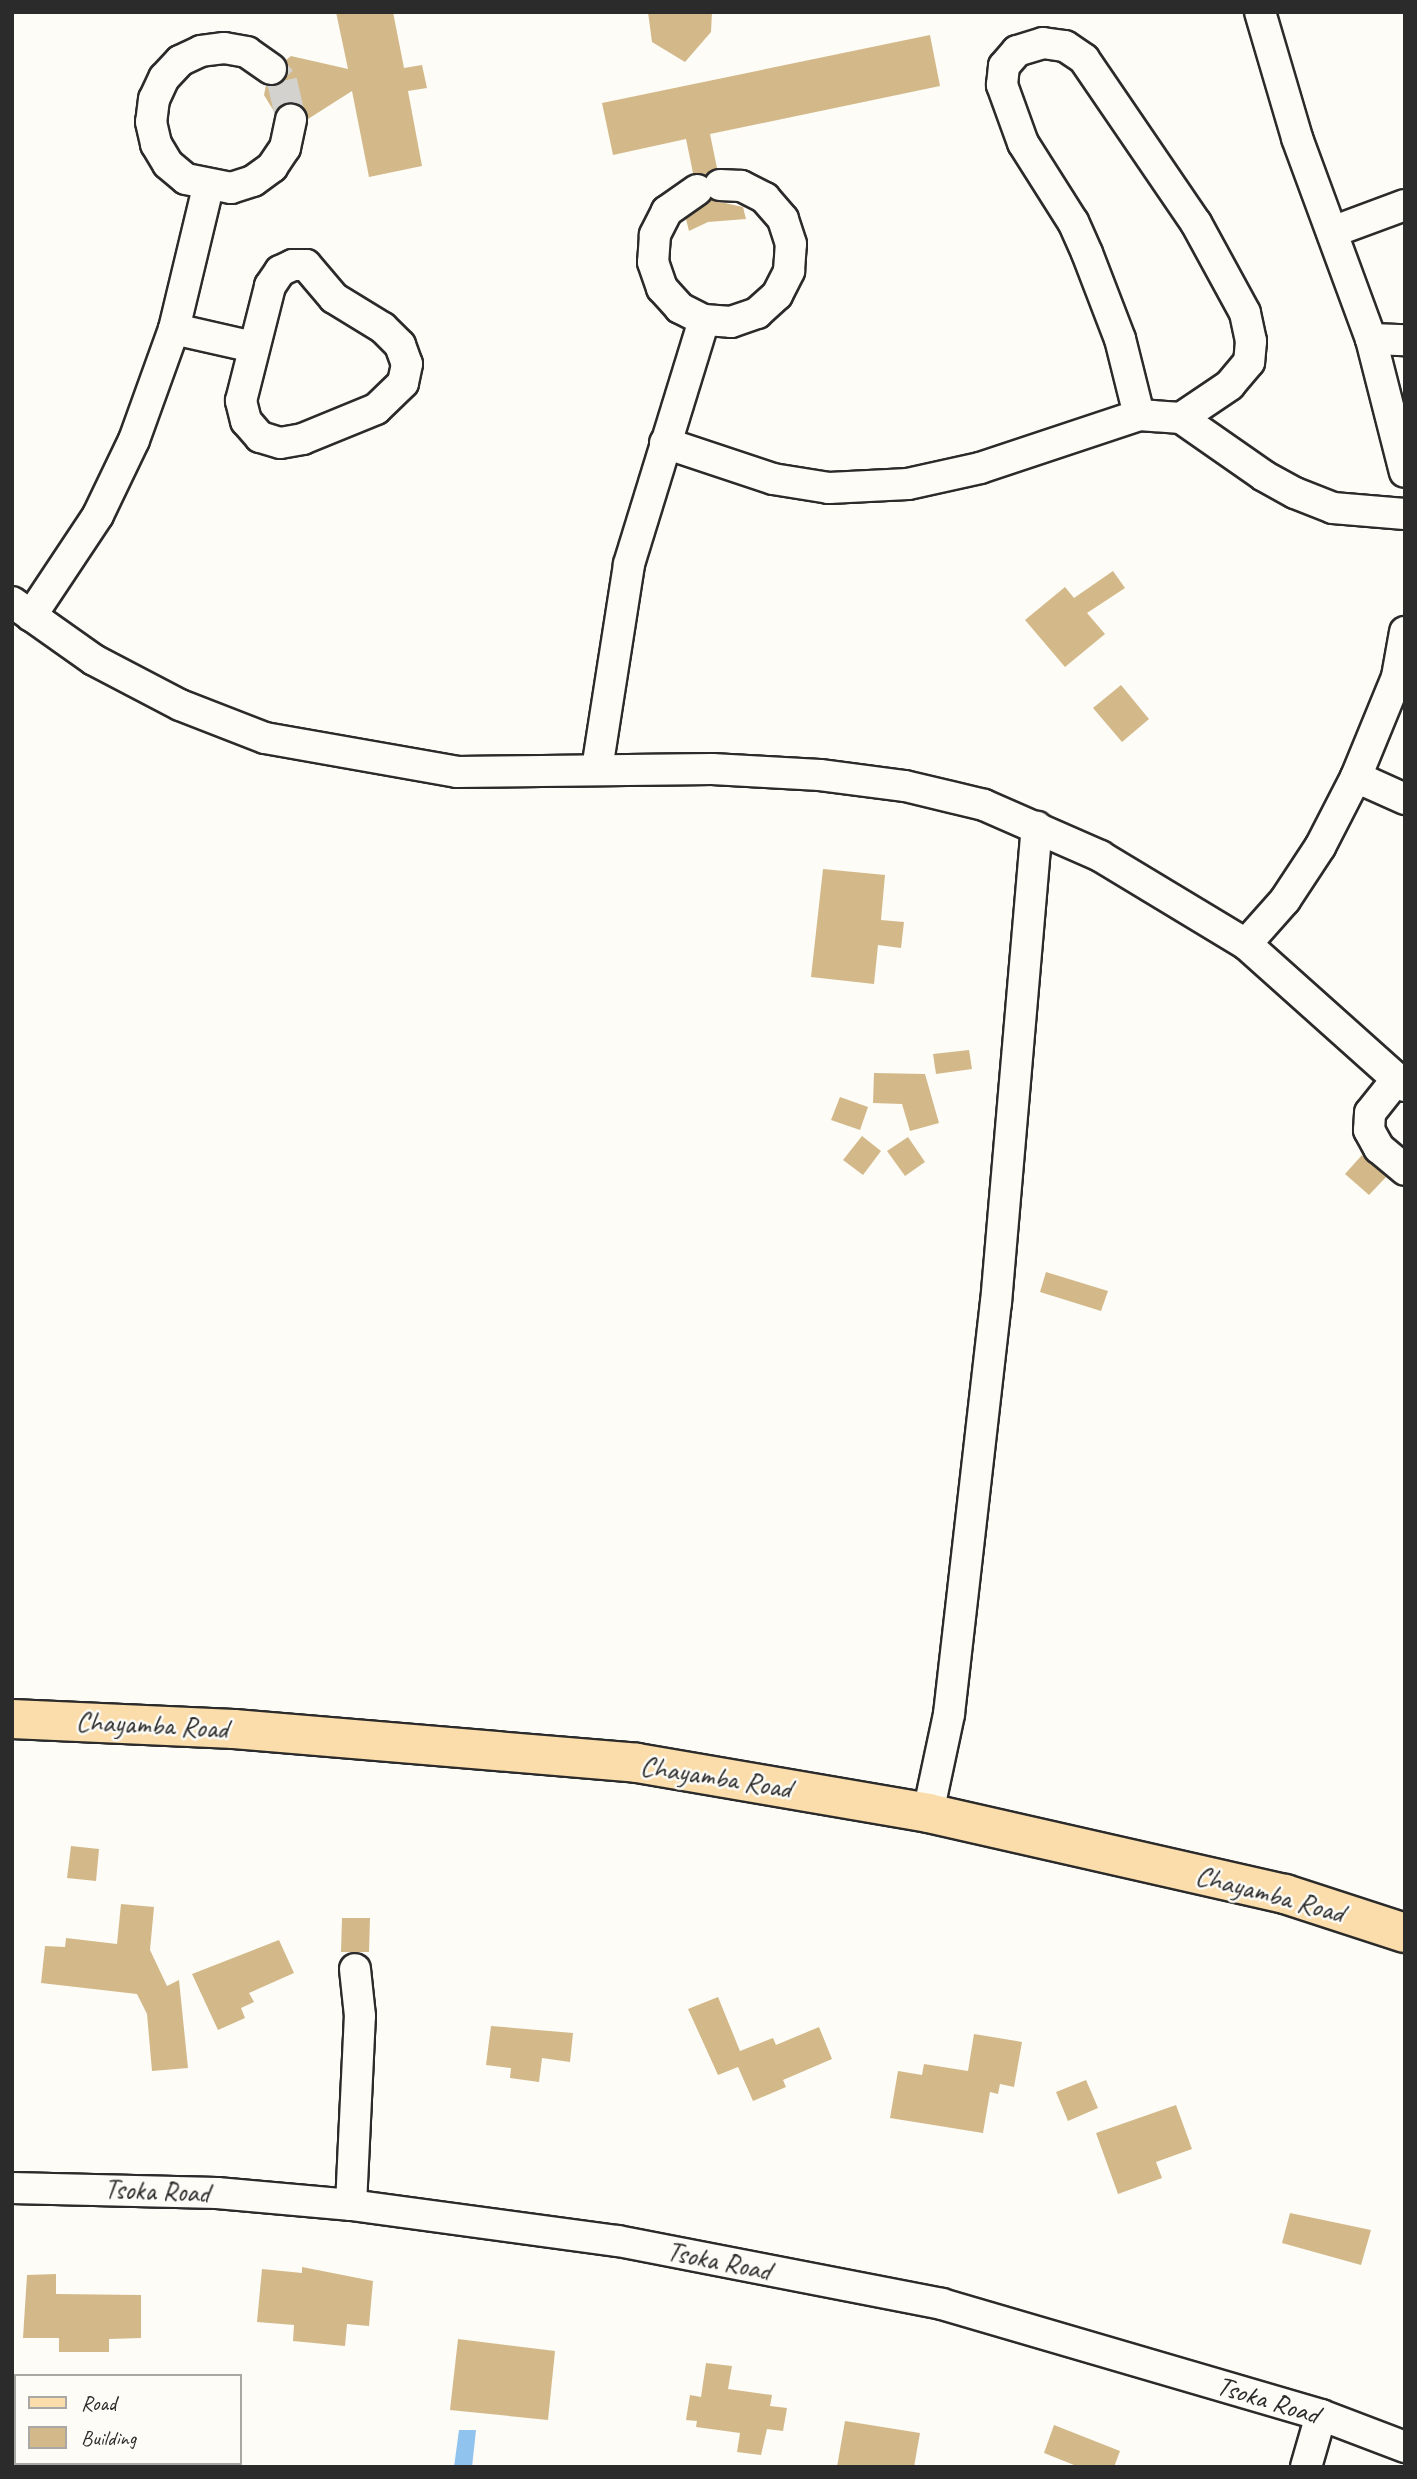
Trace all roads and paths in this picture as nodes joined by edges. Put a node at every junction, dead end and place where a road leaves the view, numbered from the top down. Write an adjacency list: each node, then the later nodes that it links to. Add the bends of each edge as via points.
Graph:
1 (1260, 12): 6 (street)
2 (271, 69): 4 (street, via 247,52 224,48 201,51 180,61 164,78 154,99 151,122 156,144 177,172)
3 (292, 120): 4 (street, via 285,148 272,167 253,181 231,188)
4 (208, 187): 8 (street)
5 (1405, 205): 6 (street)
6 (1332, 232): 9 (street)
7 (704, 320): 7 (street, via 731,322 757,313 777,295 789,271 791,244 783,219 765,198 741,186 708,187 667,211 655,235 653,262 662,288 680,309); 14 (street)
8 (174, 329): 11 (street); 17 (street, via 134,440 97,515)
9 (1371, 339): 10 (street); 15 (street)
10 (1405, 340)
11 (254, 347): 11 (street, via 270,286 280,271 306,265 334,298 383,328 400,345 407,364 403,383 376,409 303,439 280,443 260,437 246,421 241,401)
12 (1139, 415): 13 (street); 13 (street, via 1120,339 1087,253 1023,143 1002,85 1004,66 1017,51 1043,43 1065,46 1084,59 1196,223 1245,313 1251,341 1249,362 1230,385); 14 (street, via 980,468 908,484 830,488 773,480)
13 (1181, 418): 16 (street, via 1295,492 1333,508)
14 (665, 443): 19 (street, via 629,564)
15 (1405, 472)
16 (1405, 514)
17 (22, 609): 19 (street, via 94,660 180,705 265,738 457,772)
18 (1405, 632): 20 (street, via 1397,677)
19 (597, 769): 22 (street, via 712,769 905,786 984,805)
20 (1356, 777): 21 (street); 23 (street, via 1313,858)
21 (1405, 799)
22 (1037, 827): 23 (street, via 1100,856); 27 (street, via 996,1303 949,1714)
23 (1246, 944): 24 (street)
24 (1401, 1083): 25 (street, via 1370,1113 1368,1130 1379,1148)
25 (1405, 1170)
26 (12, 1719): 27 (main road, Chayamba Road, via 234,1729 637,1763)
27 (928, 1813): 28 (main road, Chayamba Road, via 1285,1894)
28 (1405, 1933)
29 (355, 1969): 31 (street, via 360,2016)
30 (12, 2188): 31 (street, Tsoka Road, via 217,2193)
31 (351, 2205): 32 (street, Tsoka Road, via 618,2241 942,2304)
32 (1321, 2415): 33 (street, Tsoka Road); 34 (street)
33 (1405, 2447)
34 (1306, 2467)

